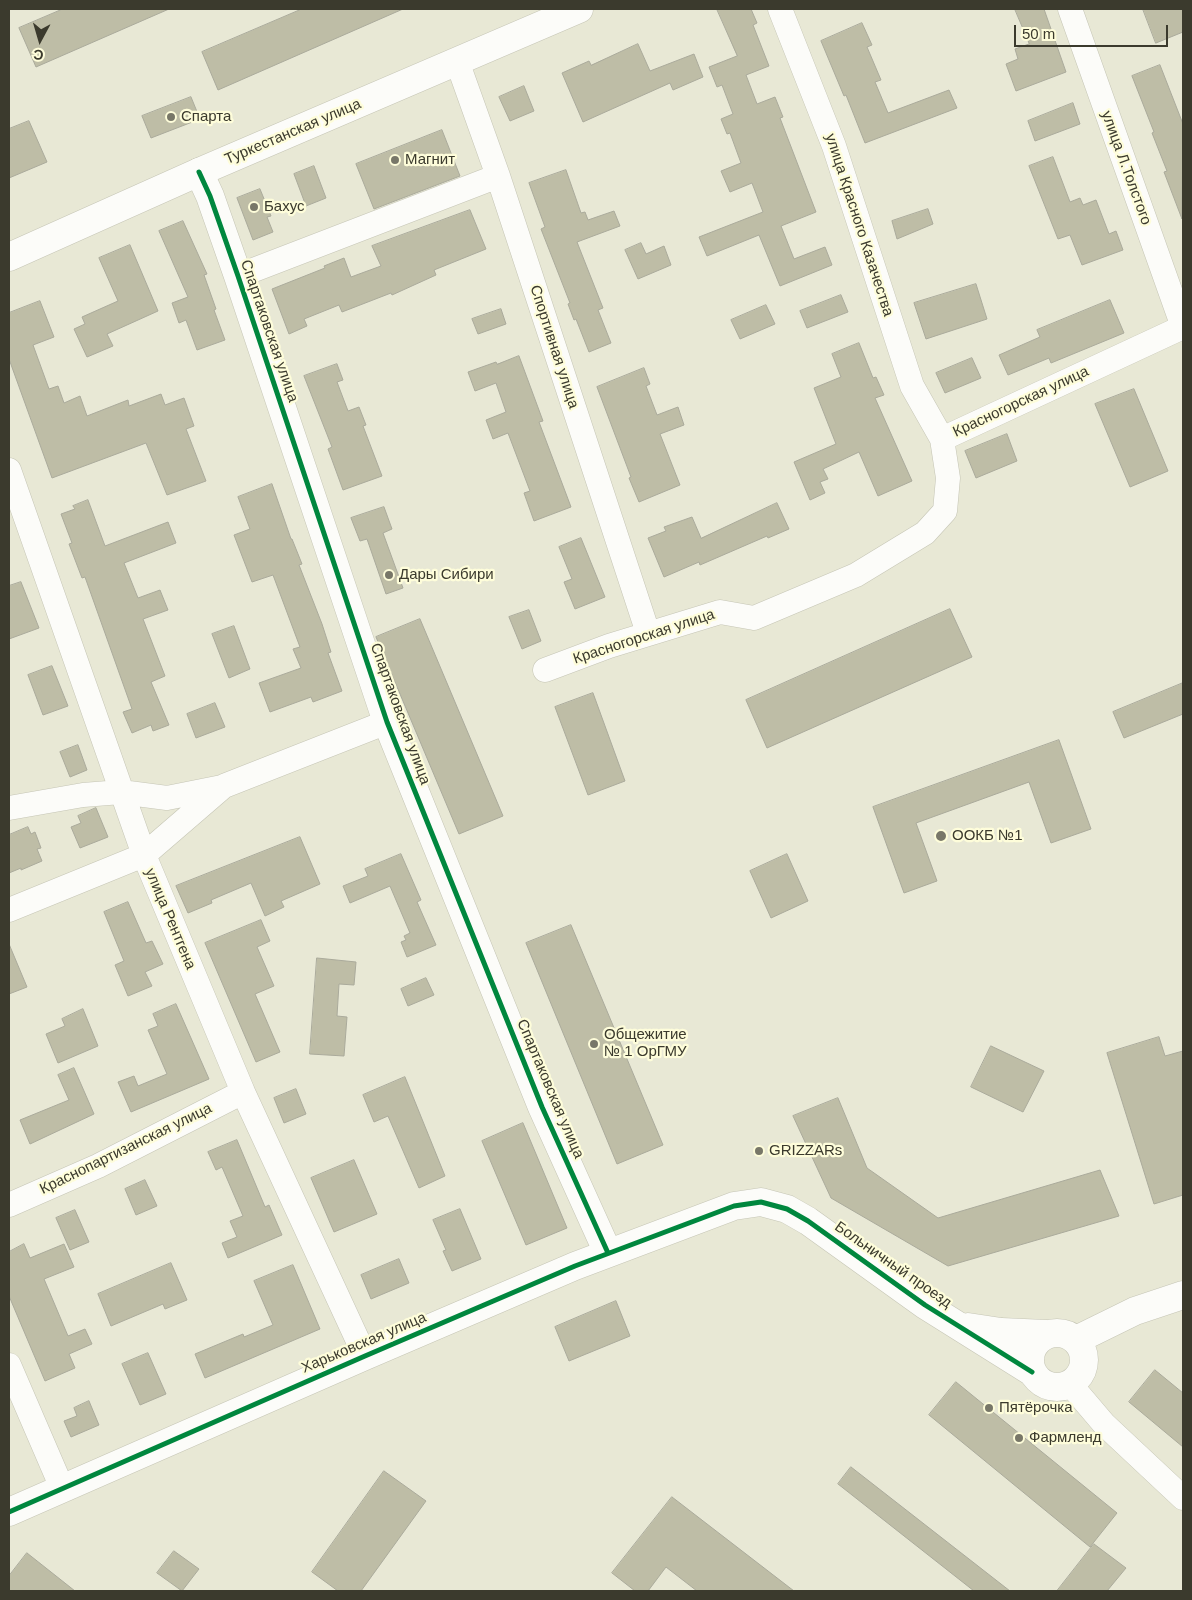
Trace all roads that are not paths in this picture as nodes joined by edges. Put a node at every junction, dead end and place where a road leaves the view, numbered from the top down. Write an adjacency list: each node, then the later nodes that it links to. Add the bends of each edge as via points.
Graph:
1 (579, 9): 4 (street, Туркестанская улица)
2 (780, 9): 10 (street, улица Красного Казачества, via 834,146 912,386)
3 (1070, 9): 9 (street, улица Л.Толстого)
4 (457, 61): 5 (street, Туркестанская улица); 6 (street, Спортивная улица)
5 (199, 172): 7 (street, Туркестанская улица); 8 (street, Спартаковская улица)
6 (498, 176): 8 (street); 12 (street, Спортивная улица)
7 (9, 257)
8 (238, 276): 14 (street, Спартаковская улица)
9 (1183, 327): 10 (street, Красногорская улица)
10 (942, 439): 12 (street, Красногорская улица, via 948,478 945,511 925,533 856,575 754,618 720,612)
11 (9, 470): 16 (street, улица Рентгена)
12 (648, 633): 13 (street, Красногорская улица)
13 (545, 670)
14 (387, 722): 15 (street); 23 (street, Спартаковская улица, via 542,1107)
15 (224, 786): 16 (street, via 167,798); 18 (street)
16 (121, 792): 17 (street); 18 (street, улица Рентгена)
17 (9, 808)
18 (144, 856): 19 (street); 20 (street, улица Рентгена)
19 (9, 910)
20 (243, 1092): 21 (street, Краснопартизанская улица, via 98,1166); 28 (street, улица Рентгена)
21 (9, 1205)
22 (734, 1206): 23 (street, Харьковская улица); 25 (street, Больничный проезд, via 760,1202 787,1209)
23 (608, 1253): 28 (street, Харьковская улица)
24 (1183, 1295): 27 (street, via 1135,1311)
25 (962, 1327): 26 (street, Больничный проезд); 30 (street, Больничный проезд)
26 (1046, 1334): 27 (street, via 1067,1334); 30 (street, via 1032,1347 1029,1360)
27 (1076, 1340): 31 (street, via 1084,1355 1084,1363)
28 (365, 1356): 32 (street, Харьковская улица)
29 (9, 1365): 32 (street)
30 (1032, 1372): 31 (street, via 1044,1385 1062,1387)
31 (1070, 1384): 33 (street, via 1104,1424)
32 (62, 1488): 34 (street, Харьковская улица)
33 (1183, 1498)
34 (9, 1512)

